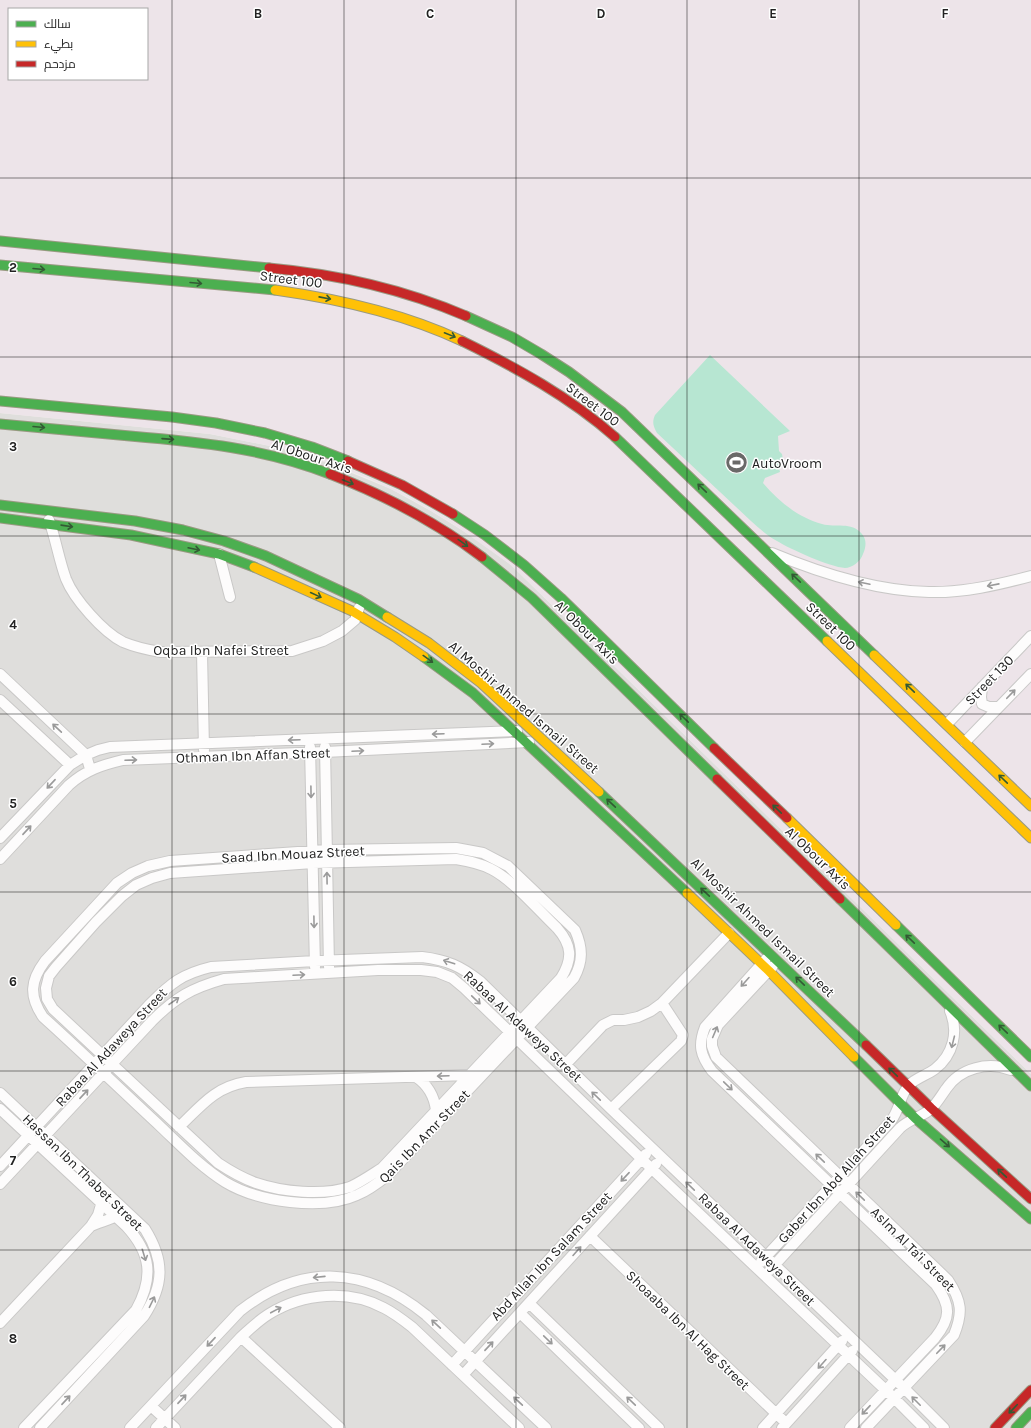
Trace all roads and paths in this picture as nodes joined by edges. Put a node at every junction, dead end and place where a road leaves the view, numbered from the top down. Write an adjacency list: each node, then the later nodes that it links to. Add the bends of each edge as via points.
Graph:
1 (0, 241): 2 (main road, Street 100)
2 (94, 251): 3 (main road, Street 100); 5 (main road, via 80,261)
3 (178, 259): 6 (main road, via 185,270 180,278); 13 (main road, Street 100, one-way to 3, via 611,402 561,366 494,328 430,301 365,282 297,270)
4 (0, 265): 5 (main road, Street 100, one-way to 5)
5 (86, 273): 6 (main road, Street 100)
6 (170, 281): 30 (main road, Street 100, one-way to 30, via 296,293 366,307 435,329 521,370 597,422)
7 (0, 402): 69 (main road, Al Obour Axis, one-way to 7, via 561,598 512,555 459,517 414,490 372,470 280,437 184,418)
8 (0, 424): 65 (main road, Al Obour Axis, one-way to 65, via 188,440 282,459 373,492 457,538 532,598)
9 (0, 505): 10 (main road, Al Moshir Ahmed Ismail Street)
10 (46, 511): 12 (street, Oqba Ibn Nafei Street); 17 (main road, Al Moshir Ahmed Ismail Street, via 135,521 224,541 266,556)
11 (0, 518): 12 (main road, Al Moshir Ahmed Ismail Street)
12 (50, 524): 14 (main road, Al Moshir Ahmed Ismail Street, one-way to 14, via 131,535); 23 (street, Oqba Ibn Nafei Street, via 67,581 90,615 105,628 121,641 141,648 161,652)
13 (769, 552): 15 (street, one-way to 13, via 986,586 929,592 847,579); 28 (main road, Street 100, one-way to 13)
14 (219, 554): 16 (street); 19 (main road, Al Moshir Ahmed Ismail Street, one-way to 19, via 260,569)
15 (1031, 576)
16 (230, 597)
17 (366, 603): 18 (main road, Al Moshir Ahmed Ismail Street); 19 (street, Oqba Ibn Nafei Street, via 361,606)
18 (376, 609): 20 (street); 32 (main road, Al Moshir Ahmed Ismail Street, via 456,663)
19 (358, 615): 20 (main road, Al Moshir Ahmed Ismail Street); 21 (street, Oqba Ibn Nafei Street)
20 (368, 621): 21 (street, Oqba Ibn Nafei Street); 33 (main road, Al Moshir Ahmed Ismail Street, one-way to 33, via 447,673 473,693)
21 (351, 624): 23 (street, Oqba Ibn Nafei Street, via 323,641 292,651)
22 (1031, 636): 26 (street, Street 130)
23 (202, 652): 39 (street)
24 (0, 674): 42 (street, one-way to 24)
25 (1031, 674): 29 (street, Street 130, one-way to 25)
26 (982, 687): 29 (street, via 982,704); 31 (street, Street 130)
27 (0, 700): 44 (street)
28 (924, 702): 30 (main road); 31 (main road, Street 100)
29 (999, 707): 38 (street, Street 130)
30 (911, 713): 47 (main road, Street 100)
31 (947, 724): 38 (main road, Street 100)
32 (533, 730): 33 (street, Othman Ibn Affan Street); 36 (main road, Al Moshir Ahmed Ismail Street)
33 (512, 731): 35 (street, Othman Ibn Affan Street, one-way to 35); 37 (main road, Al Moshir Ahmed Ismail Street)
34 (310, 739): 35 (street, Othman Ibn Affan Street); 39 (street, Othman Ibn Affan Street, one-way to 39); 41 (street)
35 (324, 739): 40 (street)
36 (545, 741): 37 (street, Othman Ibn Affan Street); 57 (main road, Al Moshir Ahmed Ismail Street, one-way to 36)
37 (525, 742): 40 (street, Othman Ibn Affan Street, one-way to 37); 56 (main road, Al Moshir Ahmed Ismail Street)
38 (965, 742): 45 (main road, Street 100)
39 (204, 743): 42 (street, Othman Ibn Affan Street, via 110,747); 43 (street)
40 (325, 752): 41 (street, Othman Ibn Affan Street); 51 (street)
41 (310, 753): 43 (street, Othman Ibn Affan Street); 52 (street, one-way to 52)
42 (86, 754): 44 (street, Othman Ibn Affan Street); 46 (street)
43 (204, 757): 46 (street, Othman Ibn Affan Street, one-way to 43, via 123,760)
44 (70, 765): 49 (street, Othman Ibn Affan Street, one-way to 49)
45 (991, 768): 47 (main road, via 987,780); 48 (main road, Street 100, one-way to 45)
46 (90, 769): 53 (street, Othman Ibn Affan Street, one-way to 46, via 69,785)
47 (976, 784): 50 (main road, Street 100)
48 (1031, 806)
49 (0, 838)
50 (1031, 838)
51 (327, 850): 52 (street, Saad Ibn Mouaz Street); 54 (street); 66 (street, Saad Ibn Mouaz Street, via 456,848 483,853 508,866 575,930 582,950 580,965 574,978)
52 (312, 851): 55 (street); 70 (street, Saad Ibn Mouaz Street, via 170,861 143,868 117,883 45,961 34,983 33,996 43,1017)
53 (0, 858)
54 (327, 862): 55 (street, Saad Ibn Mouaz Street); 59 (street, one-way to 54); 66 (street, Saad Ibn Mouaz Street, via 456,859 492,869 507,880 557,928 569,947 567,969)
55 (313, 863): 58 (street, one-way to 58); 68 (street, Saad Ibn Mouaz Street, via 170,873 136,885 122,896 56,967 49,976 46,988 47,999 54,1009)
56 (729, 934): 61 (main road, Al Moshir Ahmed Ismail Street); 64 (street)
57 (771, 954): 60 (main road, Al Moshir Ahmed Ismail Street); 61 (street)
58 (315, 960): 59 (street, Rabaa Al Adaweya Street); 63 (street); 68 (street, Rabaa Al Adaweya Street, via 211,967 179,978 166,987)
59 (329, 960): 62 (street); 66 (street, Rabaa Al Adaweya Street, one-way to 59, via 468,971 453,964 422,957)
60 (779, 961): 61 (street); 77 (main road, Al Moshir Ahmed Ismail Street, one-way to 60)
61 (765, 968): 80 (main road, Al Moshir Ahmed Ismail Street); 96 (street, Aslm Al Ta'i Street, one-way to 61, via 716,1057 712,1046 712,1038 718,1025); 99 (street, Aslm Al Ta'i Street, one-way to 99, via 705,1027 701,1049 704,1061)
62 (329, 973): 63 (street, Rabaa Al Adaweya Street); 67 (street, Rabaa Al Adaweya Street, one-way to 67, via 378,970 437,972 452,978 464,988)
63 (315, 974): 71 (street, Rabaa Al Adaweya Street, one-way to 63, via 167,1006 204,984 224,979)
64 (662, 1003): 72 (street, via 638,1018 613,1020 603,1025); 83 (street, via 683,1035 681,1041)
65 (948, 1005): 73 (main road, Al Obour Axis); 77 (street, one-way to 77, via 955,1033 952,1047 945,1060 935,1069)
66 (524, 1025): 67 (street, Qais Ibn Amr Street); 72 (street, Rabaa Al Adaweya Street)
67 (513, 1036): 74 (street, Qais Ibn Amr Street, via 388,1175 356,1196 338,1201 276,1201 255,1196 226,1182 201,1164); 75 (street, Qais Ibn Amr Street); 93 (street, Rabaa Al Adaweya Street)
68 (102, 1056): 70 (street, Rabaa Al Adaweya Street); 71 (street, Saad Ibn Mouaz Street)
69 (1031, 1057)
70 (94, 1065): 74 (street, Saad Ibn Mouaz Street); 86 (street, Rabaa Al Adaweya Street)
71 (112, 1065): 74 (street, Rabaa Al Adaweya Street); 87 (street, Qais Ibn Amr Street)
72 (565, 1065): 83 (street, Rabaa Al Adaweya Street, one-way to 72)
73 (1015, 1071): 78 (main road, Al Obour Axis); 81 (street, Gaber Ibn Abd Allah Street, via 992,1066 968,1070 951,1083)
74 (104, 1074): 89 (street, Rabaa Al Adaweya Street, one-way to 74)
75 (469, 1075): 76 (street, one-way to 76); 84 (street, Qais Ibn Amr Street)
76 (416, 1077): 84 (street, via 431,1091); 87 (street, via 234,1084 213,1095)
77 (908, 1086): 80 (street, Gaber Ibn Abd Allah Street); 81 (main road, Al Moshir Ahmed Ismail Street)
78 (1031, 1086)
79 (0, 1093): 86 (street, Hassan Ibn Thabet Street)
80 (900, 1103): 85 (main road, Al Moshir Ahmed Ismail Street); 96 (street, Gaber Ibn Abd Allah Street, via 895,1116)
81 (931, 1108): 85 (street, Gaber Ibn Abd Allah Street); 102 (main road, Al Moshir Ahmed Ismail Street, one-way to 81)
82 (0, 1109): 88 (street, Hassan Ibn Thabet Street)
83 (611, 1109): 91 (street, Rabaa Al Adaweya Street)
84 (436, 1110): 87 (street, Qais Ibn Amr Street, via 382,1168 367,1179 339,1190 315,1192 276,1188 236,1175 218,1163)
85 (916, 1118): 98 (street, Gaber Ibn Abd Allah Street, via 900,1128); 106 (main road, Al Moshir Ahmed Ismail Street, one-way to 106)
86 (37, 1127): 88 (street, Rabaa Al Adaweya Street); 89 (street, Hassan Ibn Thabet Street)
87 (179, 1127)
88 (29, 1135): 90 (street, Hassan Ibn Thabet Street); 94 (street, Rabaa Al Adaweya Street)
89 (46, 1136): 90 (street, Rabaa Al Adaweya Street); 100 (street, Hassan Ibn Thabet Street)
90 (38, 1144): 97 (street, Rabaa Al Adaweya Street); 103 (street, Hassan Ibn Thabet Street)
91 (651, 1148): 92 (street, Rabaa Al Adaweya Street); 93 (street, Abd Allah Ibn Salam Street)
92 (662, 1158): 95 (street, Abd Allah Ibn Salam Street); 109 (street, Rabaa Al Adaweya Street, one-way to 92)
93 (641, 1159): 95 (street, Rabaa Al Adaweya Street); 120 (street, Abd Allah Ibn Salam Street, one-way to 120)
94 (0, 1166)
95 (652, 1169): 108 (street, Abd Allah Ibn Salam Street); 111 (street, Rabaa Al Adaweya Street)
96 (840, 1176): 98 (street, Aslm Al Ta'i Street); 99 (street, Gaber Ibn Abd Allah Street)
97 (0, 1184)
98 (849, 1185): 101 (street, Gaber Ibn Abd Allah Street); 127 (street, Aslm Al Ta'i Street, one-way to 98, via 954,1335 960,1322 961,1307 957,1293 948,1280)
99 (831, 1186): 101 (street, Aslm Al Ta'i Street); 109 (street, Gaber Ibn Abd Allah Street)
100 (108, 1194): 103 (street); 104 (street, Hassan Ibn Thabet Street)
101 (840, 1194): 110 (street, Gaber Ibn Abd Allah Street); 126 (street, Aslm Al Ta'i Street, via 936,1285 944,1297 948,1312 944,1327)
102 (1031, 1199)
103 (101, 1203): 105 (street, Hassan Ibn Thabet Street); 107 (street, via 98,1215)
104 (124, 1208): 105 (street); 122 (street, Hassan Ibn Thabet Street, one-way to 104, via 144,1316 153,1303 158,1288 160,1273 153,1242 145,1229)
105 (116, 1217): 107 (street); 122 (street, Hassan Ibn Thabet Street, one-way to 122, via 136,1237 143,1251 147,1281 144,1296 136,1310)
106 (1031, 1219)
107 (91, 1226): 115 (street)
108 (590, 1236): 113 (street, Abd Allah Ibn Salam Street, one-way to 108); 133 (street, Shoaaba Ibn Al Hag Street)
109 (765, 1257): 110 (street, Rabaa Al Adaweya Street); 111 (street, Gaber Ibn Abd Allah Street)
110 (774, 1266): 112 (street, Gaber Ibn Abd Allah Street); 116 (street, Rabaa Al Adaweya Street)
111 (755, 1268): 112 (street, Rabaa Al Adaweya Street)
112 (765, 1276): 119 (street, Rabaa Al Adaweya Street)
113 (529, 1303): 114 (street, Abd Allah Ibn Salam Street); 146 (street, one-way to 113)
114 (520, 1313): 123 (street, Abd Allah Ibn Salam Street, one-way to 114); 145 (street, one-way to 145)
115 (0, 1323)
116 (848, 1335): 118 (street, Rabaa Al Adaweya Street); 119 (street)
117 (241, 1337): 124 (street, one-way to 124, via 254,1324 284,1306 318,1296 353,1297 383,1307 398,1316); 135 (street, one-way to 117); 142 (street)
118 (858, 1345): 121 (street); 126 (street, Rabaa Al Adaweya Street)
119 (838, 1346): 121 (street, Rabaa Al Adaweya Street); 133 (street, one-way to 133)
120 (464, 1351): 123 (street); 124 (street, Abd Allah Ibn Salam Street); 131 (street, one-way to 131, via 426,1315 396,1294 361,1280 324,1276 306,1279 270,1290 240,1311)
121 (848, 1355): 128 (street, Rabaa Al Adaweya Street); 136 (street)
122 (95, 1361): 137 (street, Hassan Ibn Thabet Street); 138 (street, Hassan Ibn Thabet Street, one-way to 122)
123 (475, 1361): 125 (street, Abd Allah Ibn Salam Street); 144 (street, one-way to 123)
124 (452, 1365): 125 (street)
125 (463, 1375): 143 (street)
126 (895, 1380): 127 (street, Rabaa Al Adaweya Street); 128 (street, Aslm Al Ta'i Street)
127 (904, 1388): 130 (street, Aslm Al Ta'i Street); 151 (street, Rabaa Al Adaweya Street, one-way to 127)
128 (886, 1390): 130 (street, Rabaa Al Adaweya Street); 148 (street, Aslm Al Ta'i Street, one-way to 148)
129 (1031, 1390): 152 (main road, one-way to 152)
130 (894, 1398): 149 (street, Aslm Al Ta'i Street); 150 (street, Rabaa Al Adaweya Street)
131 (151, 1406): 134 (street); 135 (street)
132 (1031, 1412): 153 (main road)
133 (776, 1414): 136 (street, Shoaaba Ibn Al Hag Street); 147 (street)
134 (141, 1416): 139 (street); 140 (street)
135 (164, 1418): 140 (street); 141 (street)
136 (784, 1426)
137 (24, 1428)
138 (40, 1428)
139 (130, 1428)
140 (155, 1428)
141 (175, 1428)
142 (340, 1428)
143 (519, 1428)
144 (546, 1428)
145 (639, 1428)
146 (659, 1428)
147 (763, 1428)
148 (850, 1428)
149 (866, 1428)
150 (924, 1428)
151 (944, 1428)
152 (995, 1428)
153 (1016, 1428)

